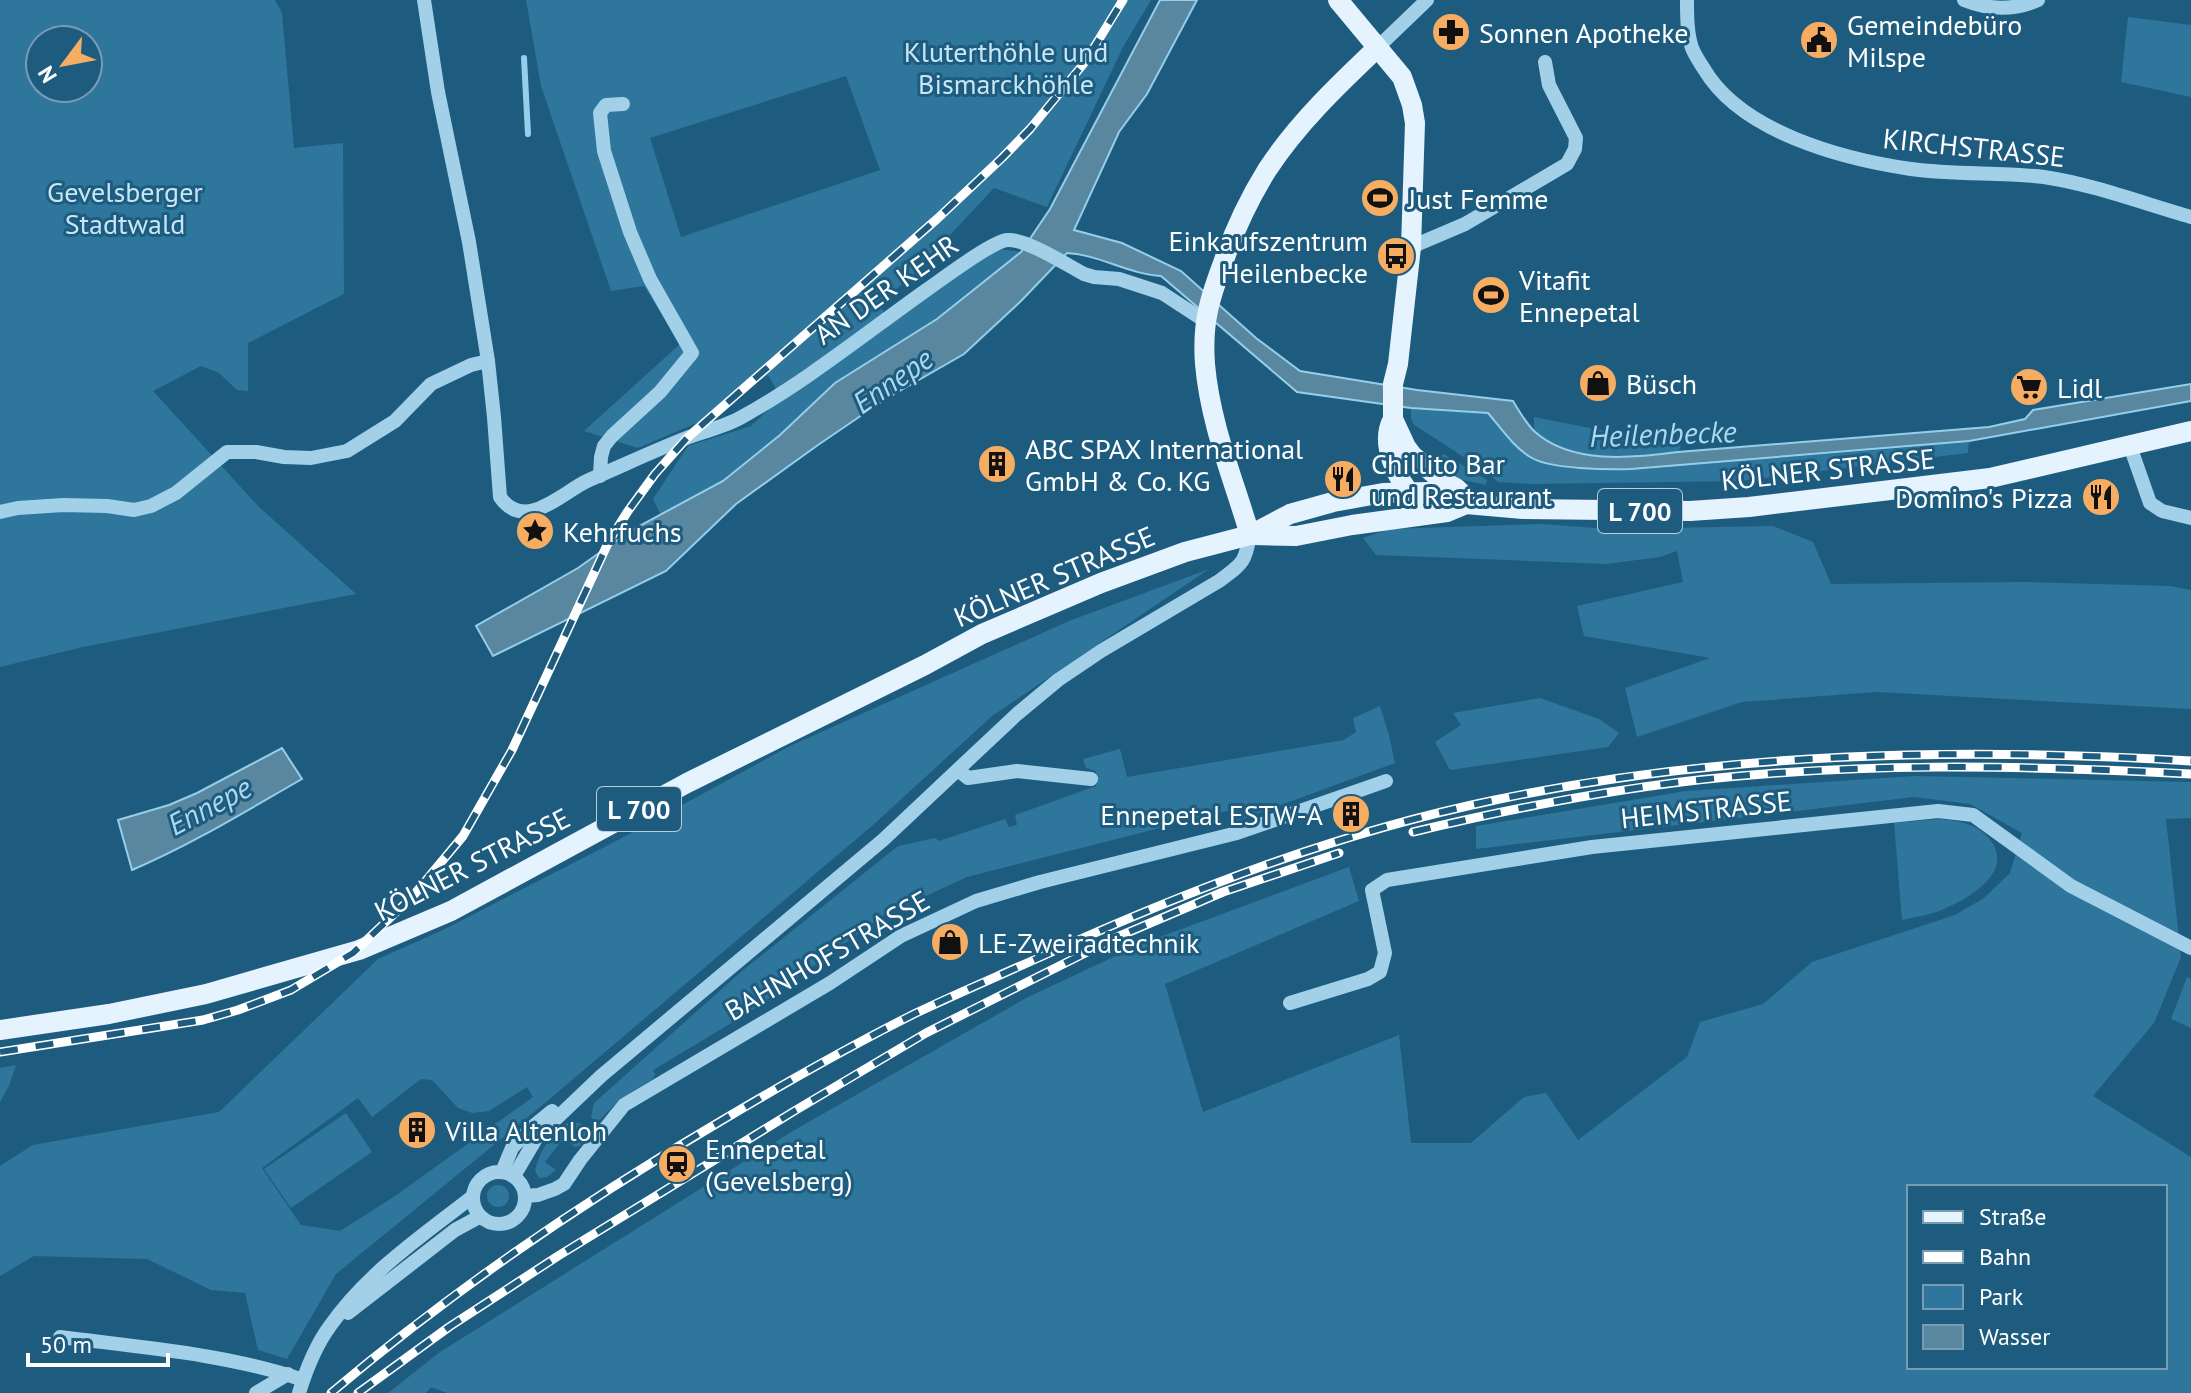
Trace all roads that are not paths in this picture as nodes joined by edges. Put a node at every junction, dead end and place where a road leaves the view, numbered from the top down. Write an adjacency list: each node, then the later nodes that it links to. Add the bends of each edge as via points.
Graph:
1 (424, 0): 13 (street, AN DER KEHR)
2 (1338, 0): 7 (main road)
3 (1427, 0): 7 (street)
4 (1687, 0): 10 (street, KIRCHSTRASSE, via 1693,50 1712,82 1755,119 1813,145 1913,169 2046,177)
5 (1964, 0): 6 (street, via 2004,9)
6 (2038, 0)
7 (1377, 48): 11 (main road, via 1402,77 1412,105); 12 (main road, via 1309,117 1268,169 1228,247)
8 (1545, 62): 11 (street, via 1549,85 1576,138 1567,164 1465,224)
9 (623, 104): 17 (street, via 606,105 600,113 604,151 650,279 692,353 604,446)
10 (2191, 217)
11 (1411, 247): 14 (main road)
12 (1205, 321): 17 (street, AN DER KEHR, via 1162,293 1084,274 1020,241 1005,240 739,419); 23 (main road, via 1213,417)
13 (488, 361): 17 (street, AN DER KEHR, via 498,489 504,503 521,512 535,511); 20 (street, via 431,384 395,421 347,451 311,458 227,452 176,493 134,510 63,505)
14 (1392, 413): 18 (main road, via 1390,451); 19 (main road, via 1412,455)
15 (2191, 431): 16 (main road, KÖLNER STRASSE / L 700)
16 (2130, 446): 19 (main road, KÖLNER STRASSE / L 700, via 1990,478 1749,507 1586,511); 22 (street, via 2150,503)
17 (600, 476)
18 (1408, 492): 19 (main road, KÖLNER STRASSE / L 700); 21 (main road); 23 (main road, KÖLNER STRASSE / L 700, via 1333,502 1290,514)
19 (1470, 504): 21 (main road, KÖLNER STRASSE / L 700)
20 (0, 512)
21 (1432, 514): 23 (main road, KÖLNER STRASSE / L 700, via 1296,536)
22 (2191, 518)
23 (1250, 535): 24 (street, BAHNHOFSTRASSE, via 1245,560 1233,570 1058,680); 29 (main road, KÖLNER STRASSE / L 700, via 1185,552 986,632 714,769 451,911 359,950 206,994)
24 (958, 770): 25 (street, via 968,778 1017,771); 30 (street, BAHNHOFSTRASSE, via 883,840 601,1076 537,1137)
25 (1091, 779)
26 (1386, 781): 31 (street, BAHNHOFSTRASSE, via 1237,833 976,901 901,936 624,1105 564,1184)
27 (2191, 948): 28 (street, HEIMSTRASSE, via 2071,886 1973,815 1938,811 1592,847 1387,880 1372,890 1385,953 1380,972)
28 (1290, 1003)
29 (0, 1030)
30 (508, 1174): 31 (street); 32 (street, BAHNHOFSTRASSE, via 485,1175)
31 (525, 1196): 33 (street, via 522,1212 509,1223 493,1225)
32 (472, 1197): 33 (street); 34 (street, BAHNHOFSTRASSE, via 364,1285)
33 (479, 1217): 34 (street, BAHNHOFSTRASSE)
34 (329, 1327): 37 (street, BAHNHOFSTRASSE)
35 (60, 1337): 36 (street, BAHNHOFSTRASSE)
36 (288, 1374): 37 (street, BAHNHOFSTRASSE); 38 (street)
37 (301, 1386)
38 (256, 1393)

